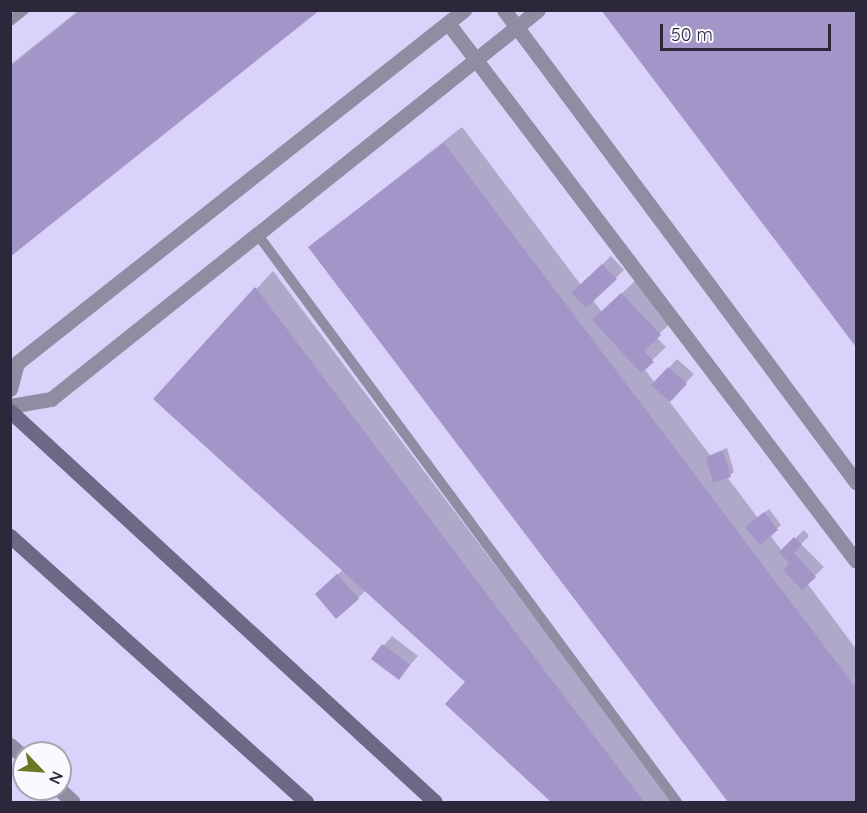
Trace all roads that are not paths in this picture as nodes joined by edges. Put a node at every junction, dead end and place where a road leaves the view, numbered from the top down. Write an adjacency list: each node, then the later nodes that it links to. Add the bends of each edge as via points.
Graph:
1 (24, 10): 5 (lane)
2 (464, 10): 6 (street)
3 (504, 10): 7 (street)
4 (538, 10): 7 (street)
5 (10, 21)
6 (448, 23): 8 (street); 10 (street, via 17,363)
7 (517, 28): 8 (street); 13 (street)
8 (476, 60): 9 (street); 15 (street)
9 (258, 235): 11 (street, via 51,399); 18 (lane)
10 (10, 389)
11 (10, 406)
12 (10, 411): 17 (main road)
13 (856, 482)
14 (10, 536): 16 (main road)
15 (856, 561)
16 (306, 802)
17 (435, 802)
18 (677, 802)

